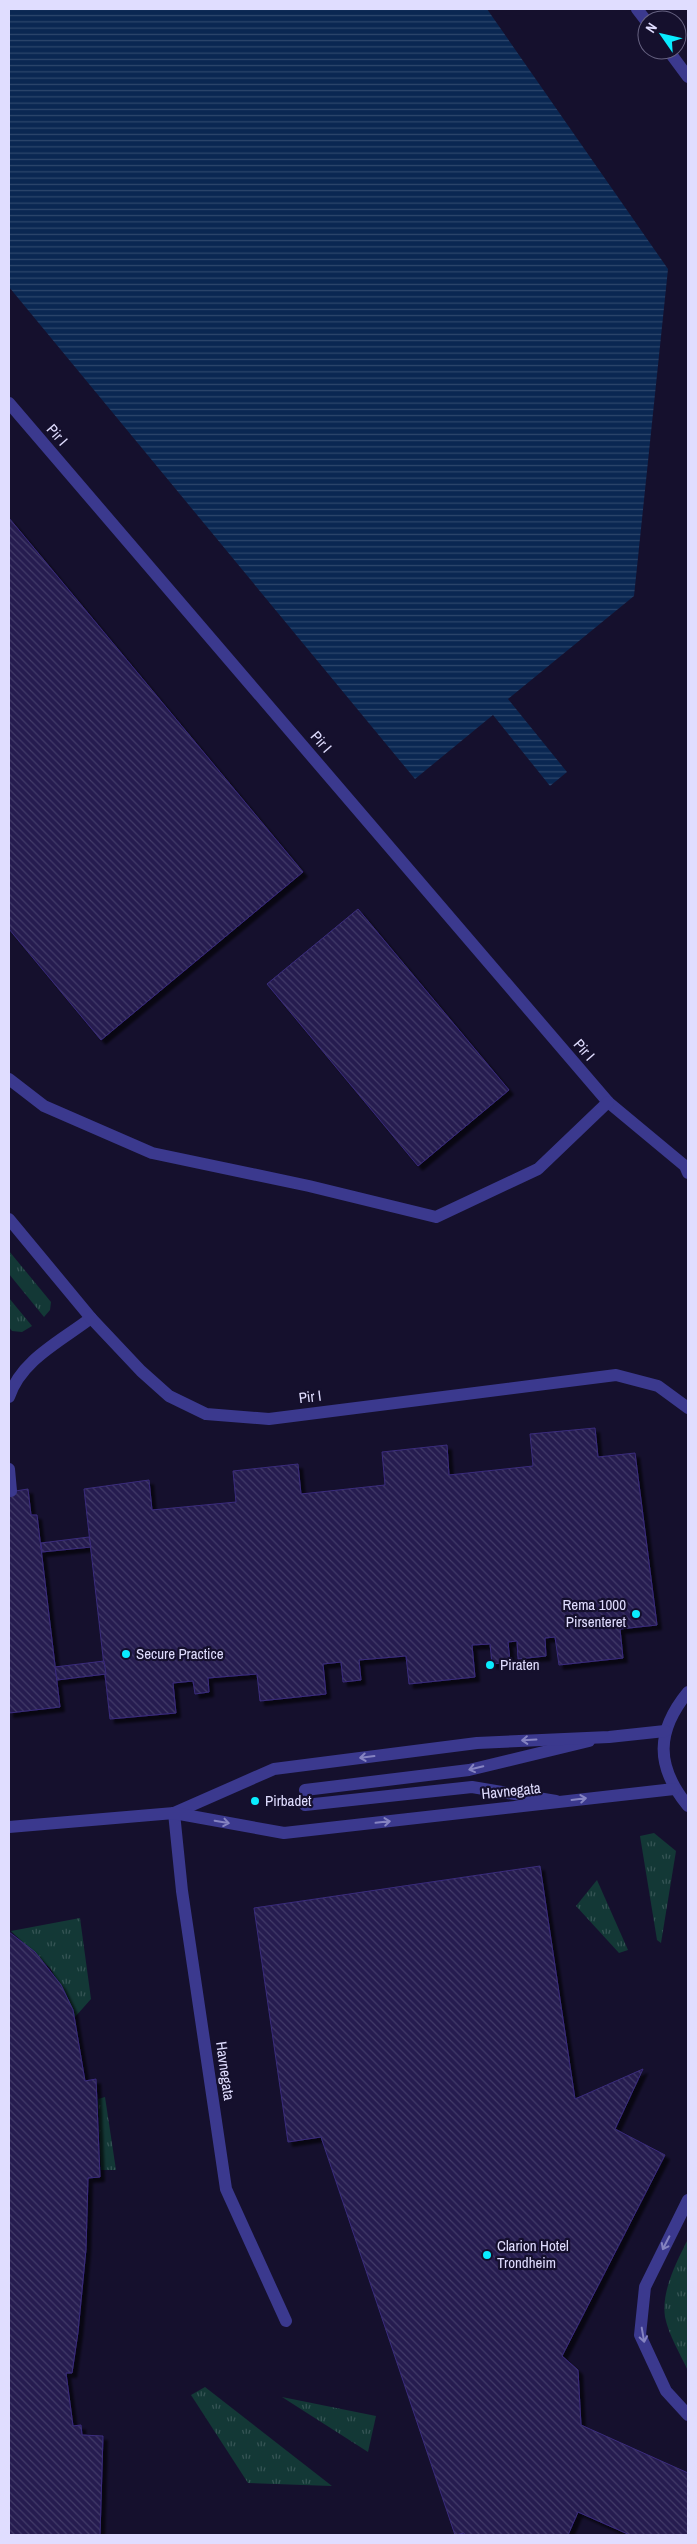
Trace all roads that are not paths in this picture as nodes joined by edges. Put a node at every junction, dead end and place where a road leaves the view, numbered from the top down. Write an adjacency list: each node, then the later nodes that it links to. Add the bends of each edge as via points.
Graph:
1 (675, 60): 2 (street)
2 (688, 77)
3 (9, 404): 5 (street, Pir I)
4 (9, 1079): 5 (street, via 44,1106 152,1153 436,1217 538,1169)
5 (608, 1102): 6 (street, Pir I)
6 (687, 1168)
7 (9, 1219): 8 (street, Pir I)
8 (91, 1318): 9 (street, via 35,1359 20,1374); 10 (street, Pir I, via 169,1396 206,1414 269,1419 616,1374 658,1386)
9 (9, 1397)
10 (688, 1406)
11 (9, 1469): 12 (street)
12 (11, 1491)
13 (688, 1692): 14 (street, via 674,1710)
14 (665, 1731): 15 (street, Havnegata); 16 (street, via 665,1761)
15 (609, 1737): 17 (street, one-way to 17, via 469,1770); 21 (street, Havnegata, one-way to 21, via 477,1743 274,1769)
16 (674, 1789): 18 (street, Havnegata, one-way to 16); 20 (street)
17 (305, 1790)
18 (560, 1802): 19 (street, via 472,1787); 21 (street, Havnegata, one-way to 18, via 284,1833)
19 (305, 1805)
20 (688, 1806)
21 (174, 1813): 22 (street, Havnegata); 24 (street, Havnegata, via 182,1890 226,2189)
22 (9, 1827)
23 (688, 2200): 25 (street, one-way to 25, via 645,2287 640,2335 666,2391)
24 (286, 2321)
25 (688, 2414)

